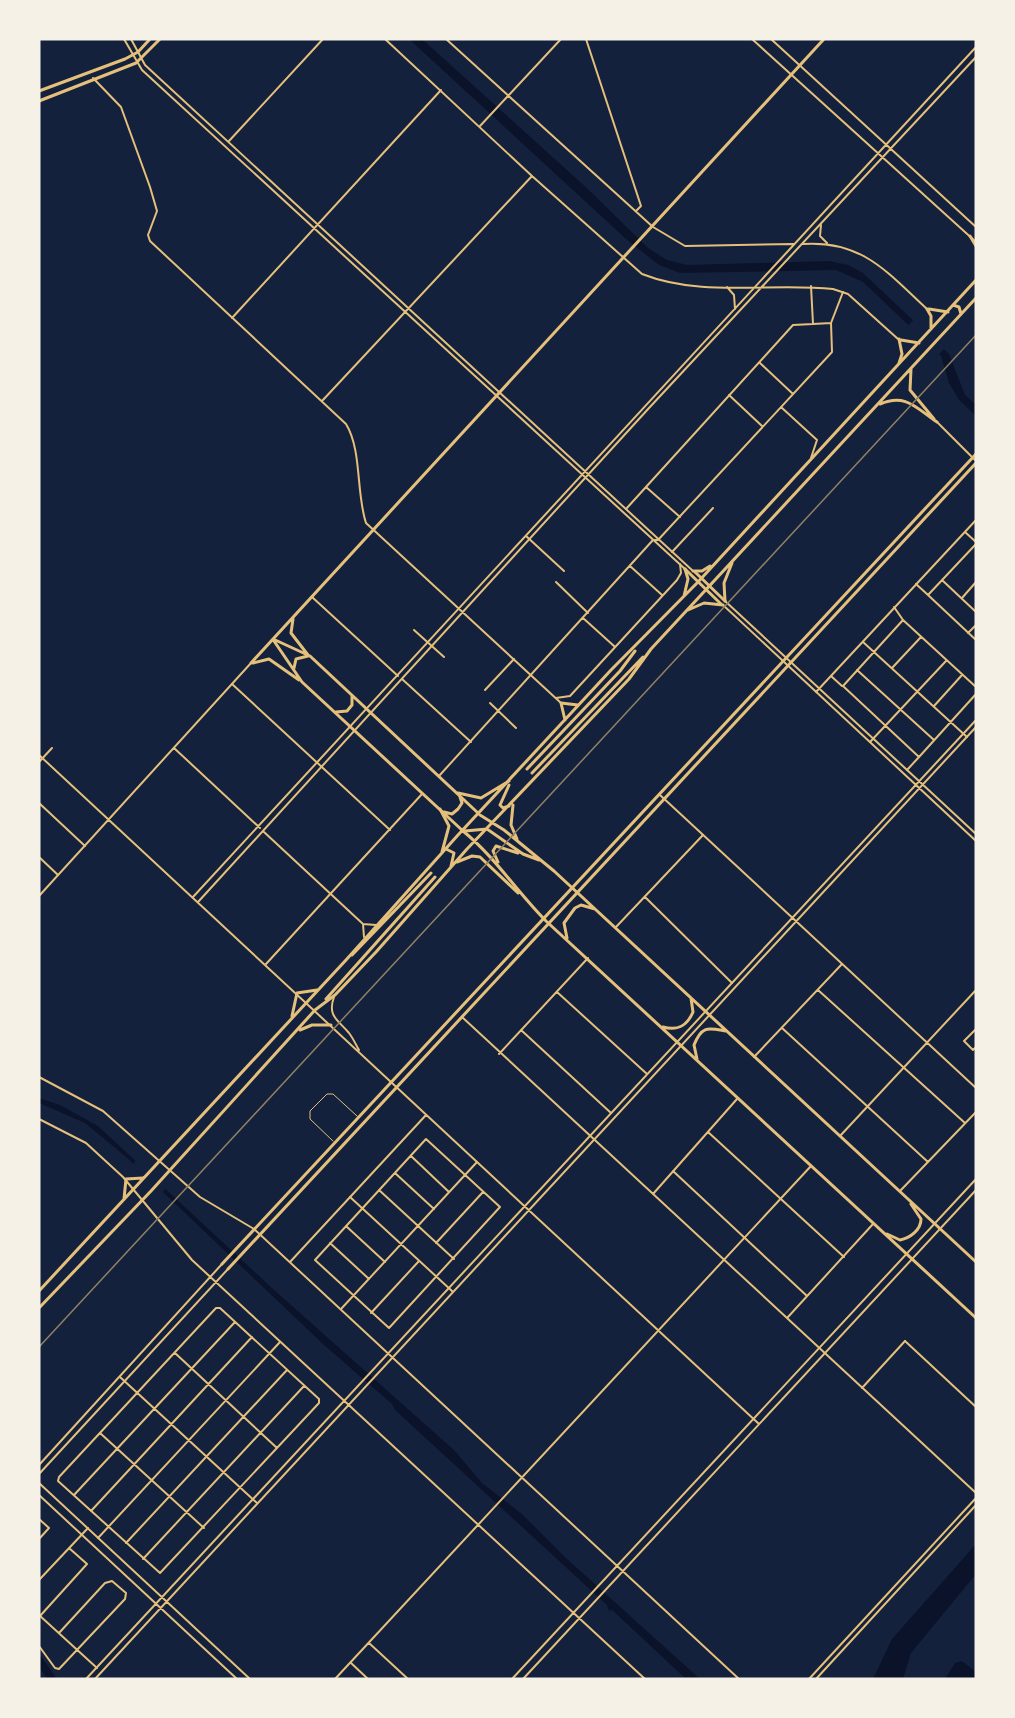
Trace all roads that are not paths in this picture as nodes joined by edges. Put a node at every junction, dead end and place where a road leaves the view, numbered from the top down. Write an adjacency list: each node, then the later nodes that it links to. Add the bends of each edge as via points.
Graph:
1 (124, 39): 15 (street)
2 (131, 39): 14 (street)
3 (150, 39): 14 (main road)
4 (160, 39): 17 (main road)
5 (322, 39): 27 (street)
6 (385, 39): 22 (street)
7 (446, 39): 24 (street)
8 (561, 39): 24 (street)
9 (586, 39): 34 (street, via 640,206)
10 (752, 39): 20 (street)
11 (771, 39): 19 (street)
12 (824, 39): 19 (main road)
13 (976, 47): 28 (street)
14 (138, 52): 15 (main road); 17 (street)
15 (131, 56): 18 (street); 23 (main road)
16 (976, 57): 30 (street)
17 (142, 59): 18 (main road); 27 (street)
18 (136, 63): 21 (main road); 29 (street)
19 (800, 65): 20 (main road); 28 (street)
20 (792, 75): 31 (street); 38 (main road)
21 (93, 78): 25 (main road); 60 (street, via 121,107 150,187 157,211 148,235 150,241)
22 (441, 90): 26 (street); 35 (street)
23 (39, 91)
24 (509, 96): 26 (street); 34 (street)
25 (39, 101)
26 (480, 126): 33 (street)
27 (228, 142): 29 (street); 35 (street)
28 (887, 144): 30 (street); 31 (street)
29 (225, 145): 37 (street)
30 (892, 148): 32 (street); 39 (street)
31 (879, 153): 32 (street); 42 (street)
32 (883, 158): 36 (street); 40 (street)
33 (532, 176): 45 (street); 54 (street)
34 (636, 212): 38 (street)
35 (317, 224): 37 (street); 54 (street)
36 (821, 224): 41 (street, via 819,232); 43 (street)
37 (314, 227): 57 (street); 60 (street)
38 (652, 227): 42 (street, via 685,246); 45 (main road)
39 (976, 227)
40 (970, 236): 44 (main road)
41 (827, 243): 43 (street); 56 (street, via 868,257)
42 (795, 244): 43 (street); 49 (street)
43 (801, 244): 50 (street)
44 (976, 244)
45 (624, 258): 48 (street, via 642,273 662,282); 70 (main road)
46 (976, 280): 53 (main road)
47 (812, 286): 50 (street); 51 (street); 62 (street)
48 (727, 287): 49 (street); 55 (street, via 734,295)
49 (755, 288): 50 (street); 55 (street)
50 (762, 288): 81 (street)
51 (843, 292): 61 (street); 64 (street)
52 (976, 298): 59 (main road)
53 (953, 305): 58 (main road); 59 (main road)
54 (409, 308): 57 (street); 70 (street)
55 (735, 309): 79 (street)
56 (927, 309): 58 (main road); 63 (main road)
57 (406, 312): 70 (street); 72 (street)
58 (948, 312): 63 (main road)
59 (961, 314): 68 (main road)
60 (232, 318): 72 (street)
61 (831, 323): 62 (street); 69 (street, via 832,352)
62 (813, 324): 66 (street, via 793,325)
63 (933, 324): 65 (main road)
64 (899, 339): 65 (main road); 67 (main road, via 902,354)
65 (916, 344): 67 (main road)
66 (759, 363): 69 (street); 71 (street)
67 (898, 365): 77 (main road)
68 (911, 369): 73 (main road); 75 (main road, via 910,390)
69 (793, 394): 74 (street)
70 (499, 395): 79 (street); 80 (street); 88 (main road)
71 (729, 395): 76 (street); 83 (street)
72 (322, 401): 88 (street, via 353,434 362,509 366,524)
73 (878, 405): 75 (main road, via 903,399); 97 (main road)
74 (781, 407): 76 (street); 77 (street, via 817,440)
75 (937, 422): 78 (street)
76 (763, 427): 86 (street)
77 (811, 458): 96 (main road)
78 (975, 459): 140 (main road); 144 (main road)
79 (585, 471): 80 (street); 81 (street)
80 (582, 475): 82 (street); 90 (street)
81 (589, 475): 82 (street); 85 (street)
82 (586, 478): 91 (street); 92 (street)
83 (646, 487): 85 (street); 86 (street)
84 (713, 508): 95 (street)
85 (625, 509): 93 (street)
86 (680, 517): 93 (street)
87 (976, 520): 89 (street)
88 (373, 531): 112 (main road); 117 (street)
89 (965, 532): 94 (street); 108 (street)
90 (526, 536): 91 (street); 117 (street)
91 (531, 540): 101 (street); 121 (street)
92 (653, 540): 93 (street); 98 (street); 99 (street)
93 (658, 540): 95 (street)
94 (976, 543): 104 (street)
95 (672, 552): 102 (street)
96 (723, 555): 102 (main road, via 707,569); 103 (main road)
97 (734, 560): 109 (main road); 115 (main road, via 724,583)
98 (680, 564): 100 (street); 110 (street, via 679,576)
99 (630, 566): 110 (street); 119 (street)
100 (685, 569): 106 (main road); 113 (main road, via 688,579)
101 (564, 571)
102 (693, 571): 103 (main road)
103 (702, 578): 106 (main road); 109 (main road)
104 (942, 580): 111 (street); 114 (street)
105 (556, 582): 119 (street)
106 (698, 582): 109 (main road); 113 (main road)
107 (976, 582): 114 (street)
108 (916, 584): 111 (street); 116 (street)
109 (708, 589): 115 (main road); 118 (main road)
110 (662, 595): 134 (street)
111 (928, 595): 127 (street)
112 (312, 597): 122 (main road); 151 (street)
113 (684, 597): 133 (main road)
114 (962, 598): 120 (street)
115 (724, 603): 118 (main road, via 704,603); 140 (street); 143 (street)
116 (894, 608): 124 (street); 131 (street)
117 (460, 609): 121 (street); 132 (street)
118 (687, 611): 136 (main road)
119 (588, 612): 123 (street)
120 (976, 612)
121 (464, 613): 135 (street); 141 (street)
122 (293, 617): 129 (main road); 138 (main road, via 291,633)
123 (583, 618): 134 (street); 152 (street)
124 (903, 620): 128 (street); 137 (street)
125 (976, 626): 127 (street)
126 (414, 630): 132 (street)
127 (968, 633): 130 (street)
128 (921, 637): 142 (street); 147 (street)
129 (273, 639): 138 (main road); 145 (main road); 149 (main road)
130 (976, 640)
131 (863, 642): 137 (street); 153 (street)
132 (428, 643): 135 (street); 151 (street)
133 (640, 645): 168 (main road); 197 (main road)
134 (614, 646): 165 (street, via 570,696)
135 (432, 647): 139 (street); 154 (street)
136 (651, 649): 199 (main road); 211 (main road, via 629,679)
137 (874, 652): 147 (street); 148 (street)
138 (310, 656): 149 (main road, via 296,659); 163 (main road)
139 (444, 657)
140 (787, 657): 143 (main road); 144 (street)
141 (514, 659): 152 (street); 160 (street)
142 (946, 660): 150 (street); 162 (street)
143 (783, 662): 146 (street); 208 (main road)
144 (792, 662): 146 (main road); 159 (street)
145 (251, 663): 155 (main road, via 270,659); 156 (street)
146 (788, 666): 161 (street); 209 (main road)
147 (891, 668): 162 (street)
148 (857, 670): 157 (street); 170 (street)
149 (295, 672): 155 (main road)
150 (962, 675): 158 (street); 169 (street)
151 (398, 676): 171 (street)
152 (531, 676): 165 (street); 173 (street)
153 (831, 676): 157 (street); 159 (street)
154 (402, 679): 174 (street); 187 (street)
155 (302, 682): 172 (main road)
156 (232, 684): 190 (street); 195 (street)
157 (843, 686): 178 (street)
158 (976, 687)
159 (820, 688): 161 (street); 185 (street)
160 (485, 690)
161 (816, 692): 188 (street)
162 (916, 692): 169 (street); 170 (street)
163 (350, 694): 171 (main road); 172 (main road, via 352,705 343,713)
164 (976, 694): 177 (street)
165 (556, 698): 167 (street)
166 (490, 703): 173 (street)
167 (561, 703): 168 (main road); 176 (main road)
168 (580, 705): 176 (main road)
169 (933, 707): 177 (street)
170 (900, 709): 178 (street); 186 (street)
171 (367, 710): 174 (main road); 179 (street)
172 (334, 711): 179 (main road)
173 (499, 711): 181 (street); 187 (street)
174 (371, 713): 182 (street); 200 (main road)
175 (976, 720): 183 (street)
176 (565, 721): 201 (main road)
177 (950, 723): 183 (street); 186 (street)
178 (885, 725): 185 (street); 192 (street)
179 (351, 727): 182 (main road); 195 (street)
180 (976, 727): 184 (street)
181 (516, 728)
182 (355, 730): 196 (street); 206 (main road)
183 (962, 734): 184 (street); 202 (street)
184 (967, 737): 203 (street)
185 (873, 738): 188 (street); 198 (street)
186 (934, 740): 192 (street)
187 (471, 742): 200 (street)
188 (870, 742): 204 (street)
189 (52, 748): 193 (street)
190 (174, 748): 214 (street); 216 (street)
191 (39, 755): 193 (street)
192 (919, 757): 198 (street)
193 (43, 758): 194 (street); 214 (street)
194 (39, 762)
195 (318, 763): 196 (street); 216 (street)
196 (322, 767): 218 (street); 219 (street)
197 (528, 769)
198 (907, 770): 202 (street)
199 (532, 773)
200 (439, 776): 207 (main road)
201 (511, 780): 207 (main road, via 481,798); 211 (main road, via 500,805 505,808); 213 (main road)
202 (919, 780): 203 (street); 204 (street)
203 (923, 784): 205 (street); 221 (street)
204 (915, 785): 205 (street); 248 (street)
205 (920, 788): 225 (street); 249 (street)
206 (423, 793): 212 (main road); 218 (street)
207 (458, 793): 212 (main road, via 462,802 458,809 452,813); 213 (main road)
208 (660, 795): 209 (street); 238 (main road)
209 (666, 800): 222 (street); 239 (main road)
210 (39, 803): 226 (street)
211 (513, 803): 215 (main road); 224 (main road, via 511,825)
212 (440, 809): 220 (main road); 228 (main road, via 449,826)
213 (480, 815): 215 (main road); 220 (main road)
214 (109, 820): 226 (street); 243 (street)
215 (494, 823): 217 (main road); 224 (main road)
216 (259, 827): 219 (street); 243 (street)
217 (487, 829): 220 (main road); 223 (main road); 229 (main road)
218 (390, 830): 240 (street)
219 (263, 831): 240 (street); 245 (street)
220 (464, 831): 223 (main road); 227 (main road)
221 (976, 834)
222 (703, 835): 244 (street); 248 (street)
223 (475, 841): 232 (main road); 233 (main road)
224 (518, 841): 231 (main road)
225 (976, 841)
226 (85, 846): 235 (street)
227 (446, 850): 228 (main road); 236 (main road, via 454,853)
228 (441, 854): 252 (main road)
229 (522, 854): 231 (main road); 233 (main road, via 496,846 493,853)
230 (39, 857): 235 (street)
231 (542, 861): 238 (main road)
232 (458, 862): 236 (main road); 241 (main road, via 480,857)
233 (499, 865): 241 (main road)
234 (431, 873): 257 (main road)
235 (58, 875): 242 (street)
236 (446, 876): 266 (main road)
237 (435, 877): 268 (main road)
238 (572, 887): 239 (main road); 247 (main road)
239 (578, 892): 246 (main road); 251 (main road)
240 (330, 894): 250 (street); 258 (street)
241 (520, 894): 247 (main road)
242 (39, 896)
243 (193, 897): 245 (street)
244 (645, 897): 253 (street); 260 (street)
245 (198, 902): 258 (street)
246 (597, 910): 253 (main road); 255 (main road, via 581,905 575,908 564,923)
247 (544, 918): 251 (main road); 291 (main road)
248 (792, 918): 249 (street); 260 (street)
249 (796, 921): 259 (street); 271 (street)
250 (363, 924): 252 (street); 254 (street)
251 (549, 924): 255 (main road); 272 (main road)
252 (376, 925): 254 (main road)
253 (616, 927): 267 (main road)
254 (364, 937): 257 (main road)
255 (568, 939): 256 (main road)
256 (588, 958): 264 (street); 275 (main road)
257 (346, 960): 261 (main road)
258 (266, 964): 265 (street)
259 (842, 964): 262 (street); 281 (street)
260 (732, 983): 271 (street)
261 (318, 989): 265 (main road); 269 (main road)
262 (818, 990): 276 (street); 288 (street)
263 (976, 990): 281 (street)
264 (557, 992): 278 (street); 289 (street)
265 (297, 993): 269 (street); 273 (main road)
266 (337, 993): 268 (main road); 285 (street, via 332,1002 334,1020)
267 (690, 996): 271 (main road); 275 (main road, via 693,1012 682,1027)
268 (325, 1000): 270 (main road)
269 (306, 1002): 270 (street); 273 (main road)
270 (315, 1010): 274 (street); 279 (main road)
271 (708, 1013): 280 (main road); 282 (street)
272 (462, 1017): 284 (street); 292 (main road)
273 (292, 1018): 308 (main road)
274 (330, 1025): 279 (main road, via 312,1025); 285 (street)
275 (662, 1026): 282 (main road)
276 (782, 1028): 286 (street); 295 (street)
277 (976, 1029): 283 (street, via 964,1041 973,1050)
278 (521, 1030): 284 (street); 297 (street)
279 (298, 1031): 312 (main road)
280 (728, 1031): 286 (main road); 287 (main road, via 706,1029 694,1045)
281 (927, 1042): 288 (street); 293 (street)
282 (680, 1043): 287 (main road); 289 (street); 305 (street)
283 (976, 1047)
284 (500, 1053): 303 (street)
285 (362, 1055): 291 (street)
286 (754, 1057): 304 (main road)
287 (698, 1060): 294 (main road)
288 (904, 1068): 295 (street); 301 (street)
289 (647, 1074): 297 (street)
290 (39, 1077): 308 (street, via 103,1111)
291 (391, 1082): 292 (street); 299 (main road)
292 (397, 1088): 298 (street); 342 (main road)
293 (976, 1088)
294 (737, 1099): 302 (street); 311 (main road)
295 (868, 1107): 304 (street); 310 (street)
296 (976, 1112): 301 (street)
297 (611, 1113): 303 (street)
298 (426, 1115): 309 (street); 326 (street)
299 (359, 1117): 306 (main road); 306 (lane, via 333,1094 327,1094 310,1111 310,1119)
300 (39, 1119): 316 (street, via 86,1143)
301 (964, 1123): 310 (street)
302 (708, 1132): 313 (street); 328 (street)
303 (590, 1135): 305 (street); 331 (street)
304 (840, 1136): 322 (main road)
305 (594, 1139): 325 (street); 334 (street)
306 (335, 1143): 339 (main road)
307 (411, 1156): 314 (street); 315 (street, via 426,1139); 324 (street)
308 (160, 1161): 312 (street); 318 (main road)
309 (477, 1161): 315 (street); 331 (street)
310 (928, 1162): 322 (street)
311 (811, 1166): 328 (street); 335 (main road)
312 (170, 1170): 327 (main road); 339 (street, via 207,1202)
313 (673, 1171): 325 (street); 343 (street)
314 (395, 1173): 320 (street); 333 (street)
315 (465, 1175): 321 (street); 324 (street)
316 (126, 1179): 318 (main road); 319 (street); 330 (main road)
317 (976, 1179): 336 (street)
318 (140, 1180): 319 (main road)
319 (136, 1188): 327 (street); 330 (main road)
320 (379, 1190): 332 (street); 338 (street)
321 (483, 1191): 345 (street); 349 (street, via 500,1207)
322 (900, 1191): 329 (main road)
323 (976, 1191): 340 (street)
324 (449, 1192): 333 (street)
325 (653, 1194): 350 (street)
326 (350, 1197): 332 (street); 353 (street)
327 (144, 1199): 358 (street, via 176,1244); 367 (main road)
328 (781, 1199): 343 (street); 348 (street)
329 (908, 1199): 336 (main road); 341 (main road, via 921,1219 918,1228 910,1237 900,1240)
330 (124, 1201): 363 (main road)
331 (525, 1206): 334 (street); 362 (street)
332 (362, 1208): 337 (street); 346 (street)
333 (434, 1209): 338 (street)
334 (528, 1209): 364 (street); 373 (street)
335 (873, 1224): 341 (main road); 348 (street)
336 (934, 1224): 340 (main road); 347 (street)
337 (346, 1226): 344 (street); 354 (street)
338 (418, 1226): 345 (street); 346 (street)
339 (254, 1229): 342 (street); 356 (main road)
340 (940, 1229): 351 (street); 355 (main road)
341 (880, 1231): 347 (main road)
342 (260, 1234): 353 (street); 357 (main road)
343 (744, 1238): 350 (street); 366 (street)
344 (330, 1243): 360 (street); 365 (street, via 315,1260)
345 (436, 1243): 349 (street)
346 (401, 1244): 352 (street); 354 (street)
347 (906, 1254): 351 (main road); 376 (street)
348 (844, 1257): 366 (street)
349 (454, 1259): 359 (street)
350 (724, 1259): 370 (street); 373 (street)
351 (912, 1260): 371 (main road); 379 (street)
352 (419, 1261): 359 (street); 369 (street)
353 (290, 1262): 368 (street)
354 (385, 1262): 360 (street)
355 (976, 1262)
356 (222, 1264): 358 (street)
357 (228, 1269): 361 (street)
358 (210, 1277): 361 (street); 384 (street)
359 (437, 1277): 362 (street); 369 (street, via 389,1328)
360 (369, 1279): 365 (street)
361 (216, 1282): 375 (street); 385 (street)
362 (449, 1288): 364 (street); 378 (street)
363 (39, 1291)
364 (452, 1291): 381 (street)
365 (353, 1296): 368 (street); 369 (street)
366 (807, 1296): 370 (street)
367 (39, 1308)
368 (341, 1310): 378 (street)
369 (371, 1313)
370 (787, 1318): 376 (street)
371 (976, 1318)
372 (234, 1322): 374 (street); 377 (street, via 216,1308); 382 (street)
373 (659, 1329): 396 (street); 409 (street)
374 (252, 1337): 380 (street); 386 (street)
375 (281, 1341): 380 (street); 391 (street)
376 (819, 1348): 379 (street); 396 (street)
377 (175, 1353): 382 (street); 389 (street)
378 (388, 1353): 381 (street); 391 (street)
379 (825, 1353): 388 (street); 397 (street)
380 (270, 1354): 383 (street); 390 (street)
381 (392, 1356): 392 (street); 409 (street)
382 (192, 1368): 386 (street); 394 (street)
383 (287, 1370): 387 (street); 395 (street)
384 (119, 1377): 385 (street); 405 (street)
385 (124, 1381): 389 (street); 408 (street)
386 (209, 1384): 390 (street); 398 (street)
387 (304, 1386): 399 (street); 402 (street, via 319,1403)
388 (862, 1388): 393 (street, via 905,1341); 413 (street)
389 (137, 1393): 394 (street); 400 (street)
390 (226, 1400): 395 (street); 401 (street)
391 (345, 1400): 392 (street); 418 (street)
392 (349, 1403): 419 (street); 424 (street)
393 (976, 1407)
394 (154, 1409): 398 (street); 403 (street)
395 (244, 1417): 399 (street); 404 (street)
396 (754, 1419): 397 (street); 434 (street)
397 (759, 1424): 435 (street)
398 (171, 1425): 401 (street); 406 (street)
399 (260, 1432): 402 (street); 407 (street)
400 (100, 1433): 403 (street); 415 (street, via 58,1478)
401 (189, 1440): 404 (street); 410 (street)
402 (278, 1448): 412 (street)
403 (117, 1449): 406 (street); 415 (street)
404 (206, 1457): 407 (street); 416 (street)
405 (39, 1465)
406 (135, 1465): 410 (street); 421 (street)
407 (224, 1473): 412 (street); 422 (street)
408 (39, 1474)
409 (521, 1477): 424 (street); 434 (street)
410 (152, 1480): 416 (street); 426 (street)
411 (39, 1483): 425 (street)
412 (240, 1488): 418 (street); 427 (street)
413 (976, 1493)
414 (39, 1495): 428 (street)
415 (74, 1495): 421 (street)
416 (169, 1497): 422 (street); 431 (street)
417 (976, 1498): 461 (street)
418 (252, 1499): 419 (street); 437 (street)
419 (257, 1503): 438 (street)
420 (976, 1505): 462 (street)
421 (91, 1511): 426 (street)
422 (186, 1512): 427 (street); 433 (street)
423 (39, 1519): 430 (street, via 49,1528)
424 (478, 1525): 441 (street); 445 (street)
425 (88, 1528): 428 (street); 429 (street)
426 (109, 1528): 429 (street); 431 (street)
427 (204, 1528): 433 (street, via 163,1572 157,1572)
428 (82, 1535): 432 (street); 439 (street)
429 (98, 1538): 437 (street)
430 (39, 1539)
431 (126, 1544): 433 (street)
432 (69, 1548): 436 (street); 442 (street, via 87,1564)
433 (143, 1559)
434 (617, 1566): 435 (street); 441 (street)
435 (623, 1571): 443 (street); 460 (street)
436 (39, 1580)
437 (162, 1598): 438 (street); 439 (street)
438 (166, 1602): 440 (street); 453 (street)
439 (156, 1604): 440 (street); 449 (street)
440 (160, 1609): 451 (street); 452 (street)
441 (573, 1613): 443 (street); 457 (street)
442 (40, 1615): 444 (street)
443 (579, 1618): 458 (street); 459 (street)
444 (59, 1633): 447 (street); 447 (street, via 105,1583 112,1581 126,1593 125,1599)
445 (369, 1643): 448 (street); 456 (street)
446 (39, 1646): 447 (street, via 59,1669)
447 (77, 1650): 449 (street)
448 (350, 1663): 454 (street); 455 (street)
449 (97, 1668): 450 (street)
450 (86, 1679)
451 (95, 1679)
452 (237, 1679)
453 (250, 1679)
454 (335, 1679)
455 (368, 1679)
456 (408, 1679)
457 (512, 1679)
458 (523, 1679)
459 (645, 1679)
460 (739, 1679)
461 (809, 1679)
462 (816, 1679)

